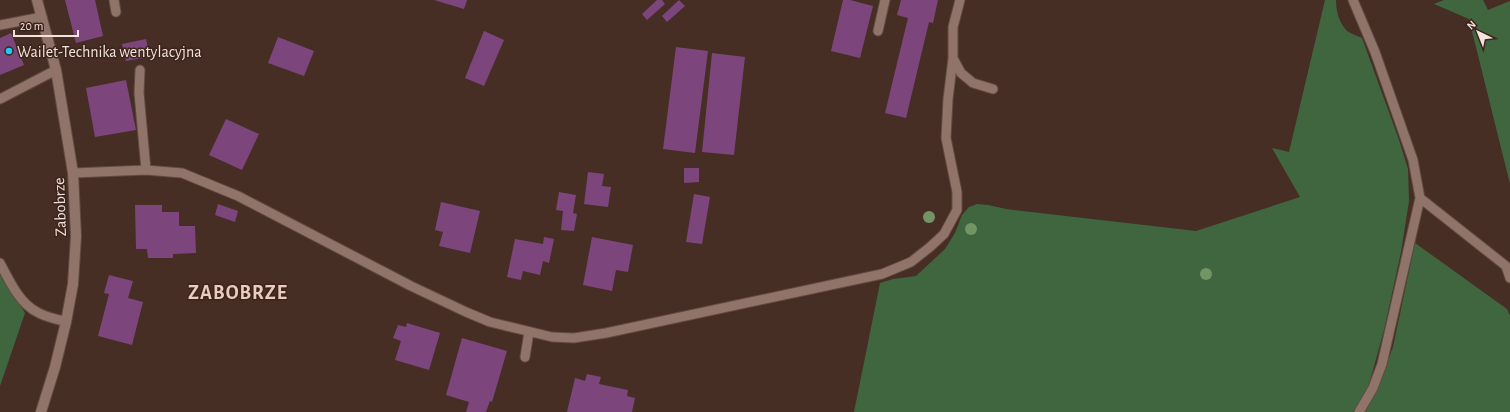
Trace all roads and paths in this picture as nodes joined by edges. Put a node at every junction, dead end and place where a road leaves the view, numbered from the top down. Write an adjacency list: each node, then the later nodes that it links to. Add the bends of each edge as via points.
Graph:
1 (37, 0): 7 (street, Zabobrze)
2 (114, 0): 6 (lane)
3 (885, 0): 9 (lane)
4 (960, 0): 10 (lane, via 953,27)
5 (1353, 0): 17 (lane, via 1375,52 1413,160)
6 (116, 12)
7 (42, 17): 8 (lane); 11 (street, Zabobrze)
8 (0, 25)
9 (878, 31)
10 (953, 58): 13 (lane, via 961,73 973,83); 21 (lane, via 946,138 958,192 957,210 944,234 911,262 882,274 606,333 574,338)
11 (56, 70): 14 (lane); 16 (street, Zabobrze)
12 (140, 70): 15 (lane, via 139,93)
13 (993, 89)
14 (0, 99)
15 (146, 170): 16 (lane); 21 (lane, via 182,173 238,196 466,312 490,322)
16 (73, 173): 20 (street, Zabobrze, via 76,236 73,284)
17 (1420, 198): 19 (lane, via 1506,266); 24 (lane, via 1382,364 1373,388)
18 (0, 263): 20 (lane, via 25,303 37,312)
19 (1510, 278)
20 (66, 322): 23 (street, Zabobrze)
21 (529, 332): 22 (lane)
22 (525, 357)
23 (41, 412)
24 (1359, 412)

